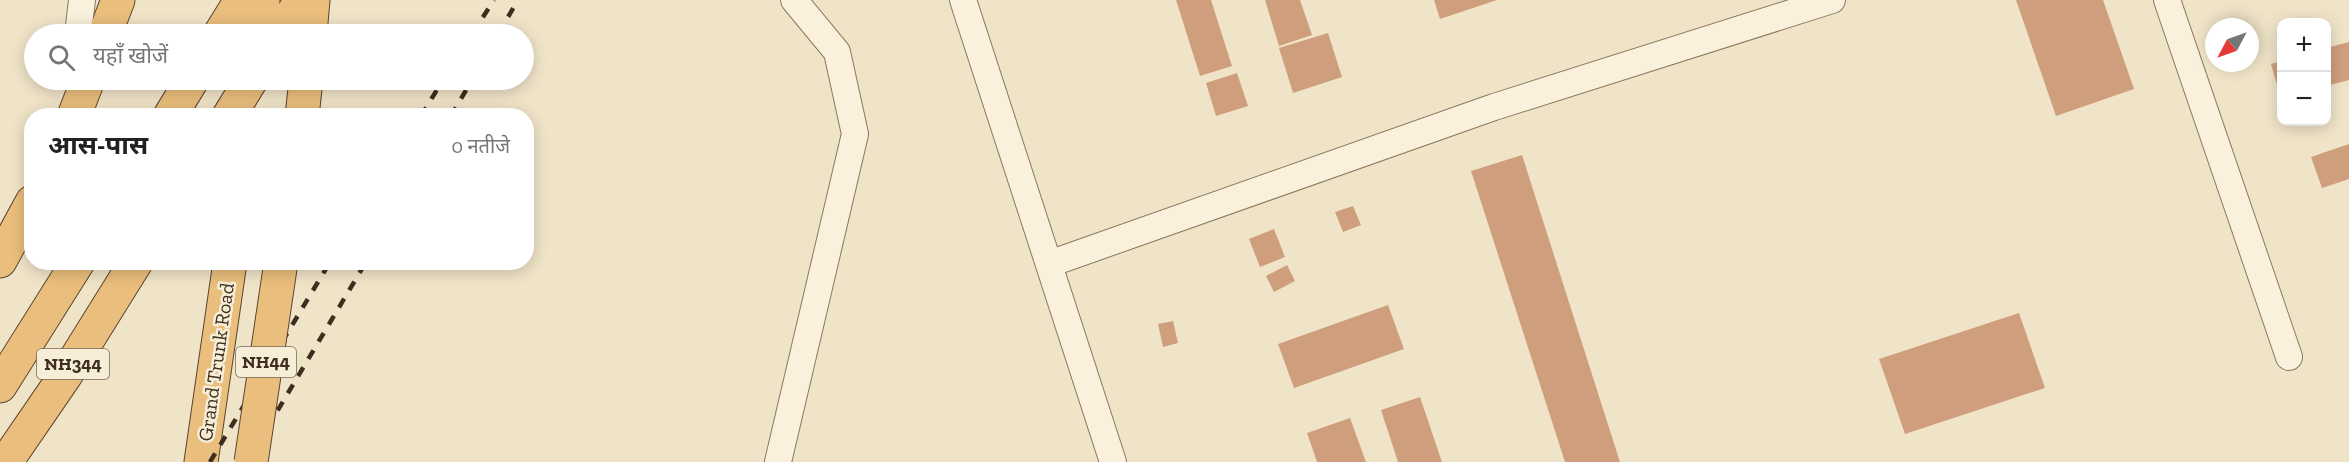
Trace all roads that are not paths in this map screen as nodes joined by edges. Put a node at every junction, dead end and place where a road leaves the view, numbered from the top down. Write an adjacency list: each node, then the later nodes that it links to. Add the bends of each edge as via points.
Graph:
1 (82, 0): 11 (street)
2 (118, 0): 12 (highway)
3 (241, 0): 13 (highway)
4 (263, 0): 14 (highway)
5 (301, 0): 15 (highway)
6 (313, 0): 16 (highway)
7 (794, 0): 41 (street, via 837,52 855,134)
8 (963, 0): 31 (street)
9 (1832, 0): 31 (street, via 1494,107)
10 (2167, 0): 36 (street)
11 (79, 24)
12 (109, 24)
13 (226, 24)
14 (260, 24)
15 (286, 24)
16 (311, 24)
17 (71, 90): 23 (street)
18 (84, 90): 24 (highway)
19 (186, 90): 25 (highway)
20 (246, 90): 26 (highway)
21 (252, 90): 27 (highway)
22 (305, 90): 28 (highway)
23 (69, 108)
24 (77, 108)
25 (175, 108)
26 (234, 108)
27 (251, 108)
28 (303, 108)
29 (24, 217): 30 (highway)
30 (0, 261)
31 (1049, 264): 42 (street)
32 (73, 270): 37 (highway)
33 (131, 270): 38 (highway, NH344)
34 (229, 270): 39 (highway, Grand Trunk Road / NH44)
35 (280, 270): 40 (highway, NH44, bridge)
36 (2289, 357)
37 (0, 386)
38 (6, 462)
39 (201, 462)
40 (251, 462)
41 (778, 462)
42 (1113, 462)

